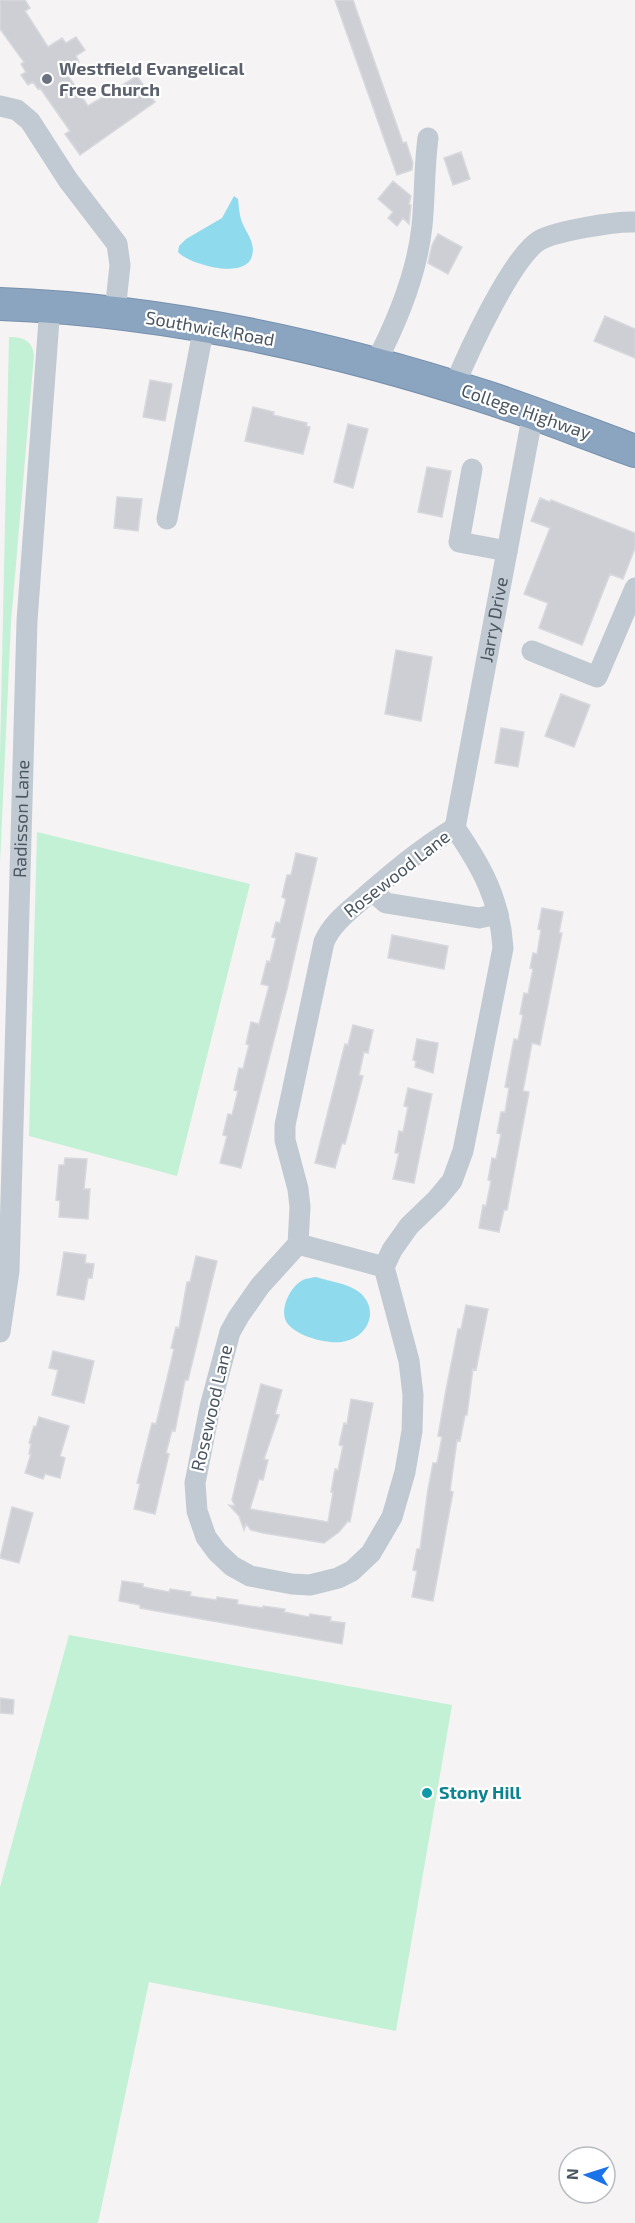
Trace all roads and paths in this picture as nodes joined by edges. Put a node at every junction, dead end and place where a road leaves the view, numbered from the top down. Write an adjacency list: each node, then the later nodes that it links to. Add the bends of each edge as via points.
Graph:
1 (0, 106): 6 (street, via 17,110 30,121 68,180 117,244 120,265)
2 (428, 138): 8 (street, via 416,259 391,333)
3 (635, 222): 10 (street, via 619,221 541,240 524,254 471,346)
4 (0, 304): 5 (highway, Southwick Road)
5 (50, 306): 6 (highway, Southwick Road); 23 (street, Radisson Lane, via 27,621 9,1270)
6 (115, 312): 7 (highway, Southwick Road)
7 (204, 326): 8 (highway, Southwick Road); 14 (street)
8 (375, 364): 9 (highway, Southwick Road)
9 (415, 376): 10 (highway, College Highway)
10 (454, 387): 11 (highway, College Highway)
11 (533, 413): 12 (highway, College Highway); 15 (street, Jarry Drive)
12 (635, 452)
13 (472, 469): 15 (street, via 459,542)
14 (167, 519)
15 (507, 551): 18 (street, Jarry Drive)
16 (635, 588): 17 (street, via 597,677)
17 (532, 651)
18 (455, 828): 19 (street, Rosewood Lane); 20 (street, Rosewood Lane, via 485,875)
19 (372, 891): 20 (street, via 386,903 479,918); 21 (street, Rosewood Lane, via 339,920 324,942 287,1109 285,1140 300,1207)
20 (498, 914): 22 (street, Rosewood Lane, via 503,948 463,1151 452,1181 409,1226)
21 (298, 1244): 22 (street); 22 (street, Rosewood Lane, via 260,1286 230,1332 196,1473 197,1511 206,1537 232,1566 259,1578 309,1585 338,1578 371,1553 392,1517 405,1472 413,1395 409,1361)
22 (384, 1267)
23 (0, 1332)

